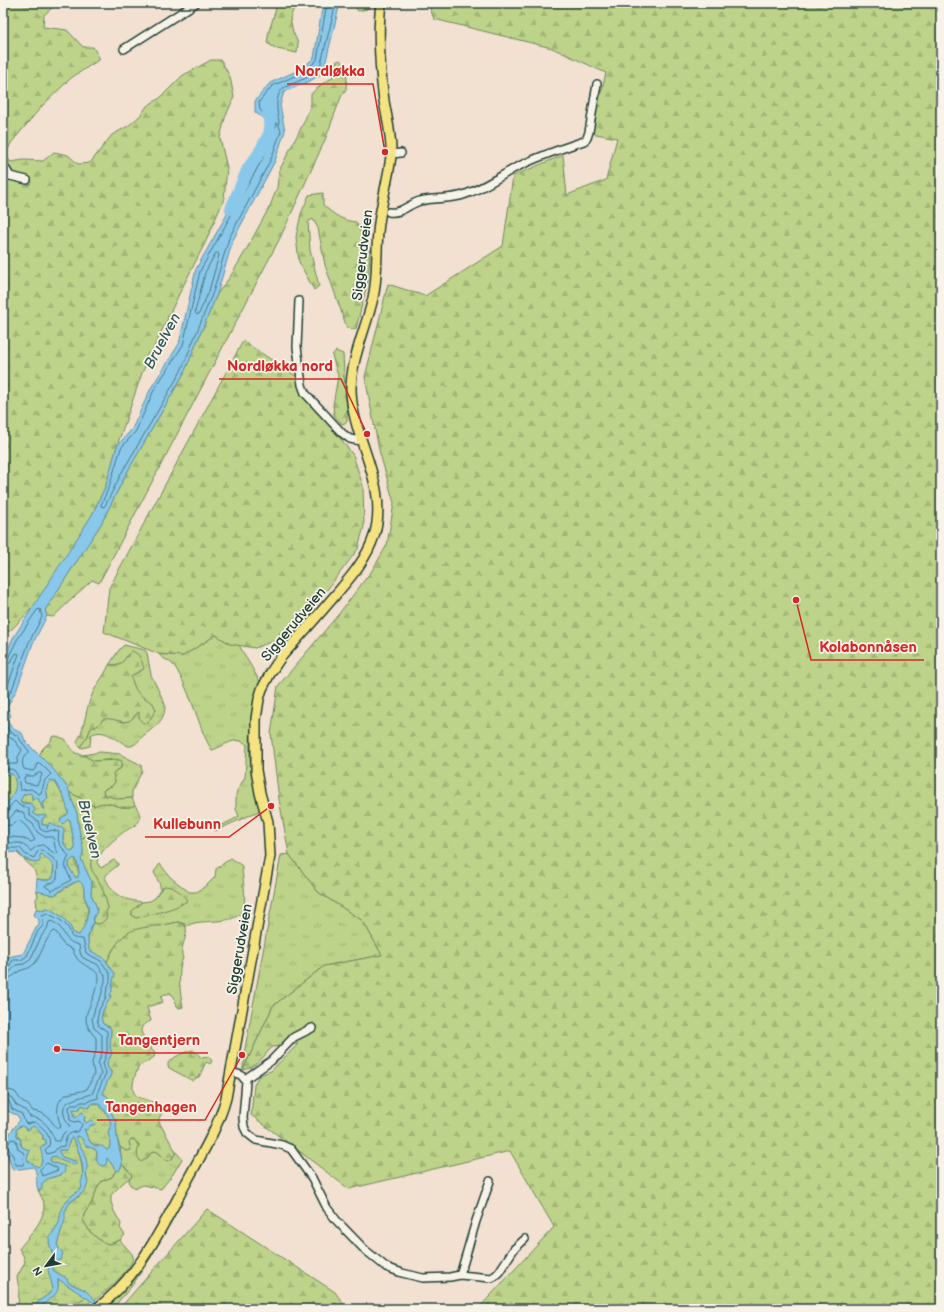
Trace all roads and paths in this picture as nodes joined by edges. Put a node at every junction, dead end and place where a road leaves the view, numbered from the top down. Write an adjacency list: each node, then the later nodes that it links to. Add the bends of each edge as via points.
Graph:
1 (196, 3): 3 (street)
2 (381, 3): 6 (main road, Siggerudveien, via 379,27 382,73)
3 (124, 49)
4 (598, 84): 9 (street, via 589,132 584,141 527,163 466,194 424,200 399,212)
5 (401, 153): 6 (street)
6 (391, 154): 11 (main road, Siggerudveien, via 378,232 376,284 352,374 352,405)
7 (3, 164): 8 (street, via 10,176)
8 (27, 180)
9 (389, 212)
10 (299, 301): 11 (street, via 297,347 305,393 342,433 350,439)
11 (362, 441): 13 (main road, Siggerudveien, via 378,500 377,524 372,544 353,574 275,665 264,683 259,699 256,719 256,770 268,822 270,856)
12 (312, 1028): 14 (street, via 294,1038 271,1061)
13 (231, 1072): 14 (street); 18 (main road, Siggerudveien, via 218,1122 161,1229 133,1274 113,1296)
14 (245, 1079): 17 (street, via 243,1118 247,1133 256,1140 291,1149 312,1178 327,1208 364,1249 386,1267 402,1273 423,1278)
15 (490, 1181): 17 (street)
16 (525, 1239): 17 (street, via 514,1249 495,1276 491,1278)
17 (460, 1275)
18 (96, 1309)

